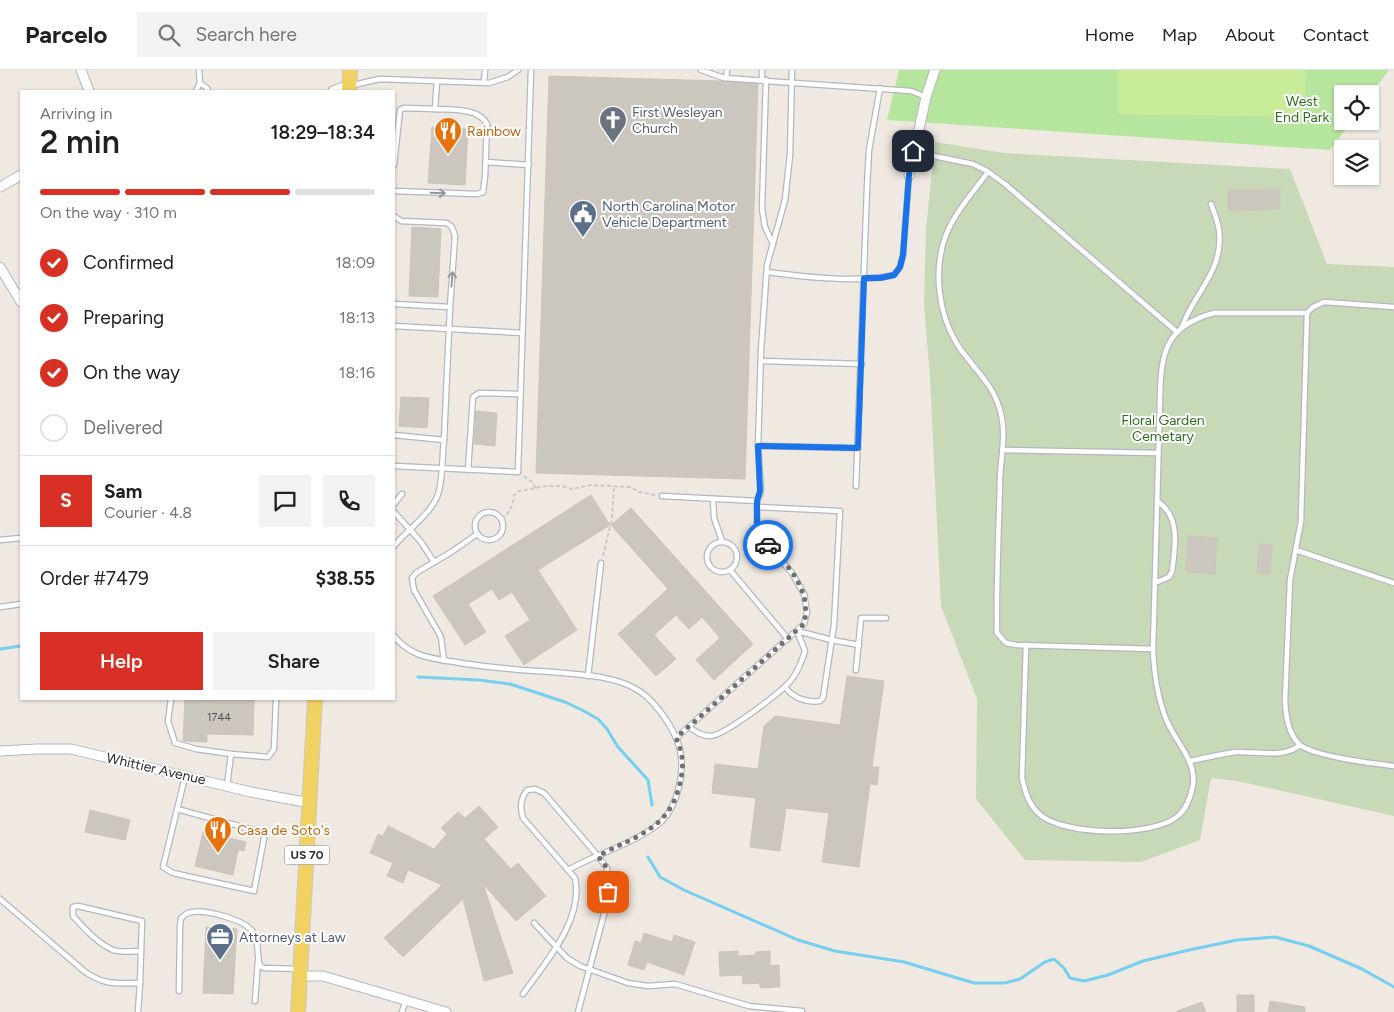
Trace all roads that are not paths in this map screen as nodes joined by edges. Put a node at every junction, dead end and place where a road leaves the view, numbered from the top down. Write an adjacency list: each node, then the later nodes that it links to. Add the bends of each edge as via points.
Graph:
1 (81, 70): 20 (street)
2 (199, 70): 17 (lane)
3 (350, 70): 18 (main road)
4 (486, 70): 15 (lane)
5 (518, 70): 15 (lane, via 508,77)
6 (531, 70): 28 (lane)
7 (701, 70): 12 (lane)
8 (727, 70): 12 (lane)
9 (762, 70): 13 (lane)
10 (792, 70): 16 (lane)
11 (935, 70): 23 (street)
12 (726, 78): 13 (lane)
13 (764, 80): 16 (lane); 36 (lane, via 762,209 765,227)
14 (437, 81): 15 (lane); 18 (lane, via 380,79); 24 (lane)
15 (484, 82)
16 (792, 82): 19 (lane); 36 (lane, via 785,200)
17 (200, 83): 21 (lane); 22 (lane)
18 (349, 88)
19 (880, 88): 23 (lane, via 911,91); 39 (lane, via 869,150)
20 (89, 90)
21 (196, 90)
22 (208, 90)
23 (926, 97): 25 (street)
24 (435, 108): 26 (lane, via 400,110); 27 (lane, via 477,114 484,118 487,124)
25 (913, 151): 29 (lane, via 973,164); 30 (street)
26 (395, 156)
27 (486, 162): 28 (lane); 33 (lane, one-way to 27, via 477,194 483,192)
28 (529, 165): 48 (lane)
29 (988, 172): 47 (lane); 56 (lane, via 946,235 939,286 942,310 957,344 988,382 996,398 1001,415)
30 (909, 175): 39 (lane, via 900,267 894,275)
31 (20, 176): 32 (street)
32 (0, 187)
33 (395, 191)
34 (1211, 204): 47 (lane, via 1219,229 1219,254)
35 (395, 217): 42 (lane, one-way to 35, via 455,236 452,227 447,223 401,221)
36 (773, 244): 38 (lane)
37 (0, 267): 40 (street)
38 (767, 272): 39 (lane); 49 (lane)
39 (864, 278): 50 (lane)
40 (20, 300)
41 (395, 304): 42 (lane)
42 (450, 307): 46 (lane)
43 (1394, 307): 44 (lane, via 1324,302)
44 (1307, 312): 47 (lane, via 1214,313 1201,316); 76 (lane, via 1303,487)
45 (395, 326): 46 (lane)
46 (449, 328): 48 (lane); 53 (lane)
47 (1179, 330): 57 (lane, via 1163,354)
48 (522, 334): 51 (lane)
49 (761, 361): 50 (lane); 54 (lane)
50 (862, 364): 55 (lane)
51 (520, 394): 60 (lane, via 479,393 473,397); 60 (lane, via 518,472)
52 (395, 435): 53 (lane)
53 (444, 440): 59 (lane)
54 (758, 446): 55 (lane); 65 (lane, via 760,491)
55 (858, 448): 61 (lane)
56 (1002, 450): 57 (lane); 90 (lane, via 997,633 1006,643)
57 (1158, 453): 66 (lane)
58 (395, 466): 59 (lane)
59 (441, 468): 60 (lane); 70 (lane, via 437,498)
60 (468, 470)
61 (856, 486)
62 (402, 494): 67 (lane)
63 (662, 496): 64 (lane)
64 (713, 499): 65 (lane); 74 (lane, via 714,518)
65 (757, 501): 68 (lane)
66 (1157, 501): 80 (lane); 80 (lane, via 1166,506 1175,528 1172,572)
67 (395, 503)
68 (757, 507): 85 (lane, via 762,538 792,573 804,594 807,612 804,624); 88 (lane, via 840,511)
69 (395, 513): 70 (lane)
70 (410, 528): 75 (lane); 77 (lane)
71 (477, 534): 71 (lane, via 476,520 482,514 491,511 502,519 502,532 495,539 485,539); 77 (lane)
72 (20, 538): 73 (lane)
73 (0, 540)
74 (722, 541): 79 (lane, via 731,544 737,552 736,562); 79 (lane, via 709,548 708,563 715,571)
75 (395, 545)
76 (1296, 550): 81 (lane); 101 (lane, via 1290,580 1285,701 1286,717)
77 (434, 562): 92 (lane, via 416,572 412,583 442,637)
78 (602, 563): 94 (lane)
79 (730, 570): 87 (lane)
80 (1155, 583): 91 (lane)
81 (1394, 583)
82 (20, 604): 83 (lane)
83 (0, 607)
84 (886, 618): 89 (lane, via 861,618)
85 (797, 631): 87 (lane); 88 (lane); 95 (lane, via 805,651 793,678)
86 (395, 637): 92 (lane, via 422,657)
87 (788, 639): 99 (lane)
88 (832, 640): 89 (lane); 95 (lane, via 823,698 814,702 799,699)
89 (859, 645): 93 (lane)
90 (1026, 645): 91 (lane); 104 (lane, via 1022,778 1025,793 1038,813 1070,828 1122,831 1165,825 1179,815 1188,802 1194,772)
91 (1153, 649): 104 (lane, via 1157,692 1167,721)
92 (444, 661): 94 (lane)
93 (856, 670)
94 (588, 676): 100 (lane, via 635,688 657,707 671,725)
95 (785, 687): 99 (lane, via 712,737 701,735)
96 (171, 700): 103 (lane, via 168,721 175,743)
97 (276, 700): 103 (lane, via 274,749 268,757)
98 (315, 700): 108 (main road, US 70)
99 (690, 727): 100 (lane)
100 (676, 738): 110 (lane, via 682,753 682,775 672,808 662,821)
101 (1300, 745): 104 (lane, via 1280,753 1234,752); 105 (lane, via 1309,751)
102 (0, 751): 106 (street, Whittier Avenue, via 71,749)
103 (231, 754): 107 (lane)
104 (1190, 761)
105 (1394, 766)
106 (186, 776): 107 (street, Whittier Avenue); 109 (lane)
107 (227, 786): 108 (street, Whittier Avenue)
108 (310, 803): 118 (main road, US 70)
109 (177, 809): 109 (lane, via 163,867 173,873 254,891 265,833)
110 (598, 856): 111 (lane); 111 (lane, via 544,793 527,790 520,807 523,818); 117 (lane, via 607,868 607,903)
111 (568, 870): 114 (lane, via 577,889 566,929)
112 (0, 899): 119 (lane, via 97,980)
113 (534, 924): 114 (lane)
114 (556, 948): 117 (lane, via 567,958); 121 (lane)
115 (141, 951): 115 (lane, via 142,921 73,907 73,916 113,950); 119 (lane)
116 (258, 960): 118 (lane, via 264,968); 120 (lane, via 256,937 247,926 223,916 188,913 181,918 180,926); 123 (lane)
117 (590, 969): 124 (lane, via 628,983 648,986 675,984 749,1006); 129 (lane)
118 (300, 972): 122 (street); 126 (main road, US 70)
119 (140, 984): 125 (lane)
120 (179, 991)
121 (523, 994)
122 (406, 1000): 127 (lane); 128 (street)
123 (255, 1001)
124 (802, 1011)
125 (138, 1012)
126 (298, 1012)
127 (402, 1012)
128 (446, 1012)
129 (578, 1012)

